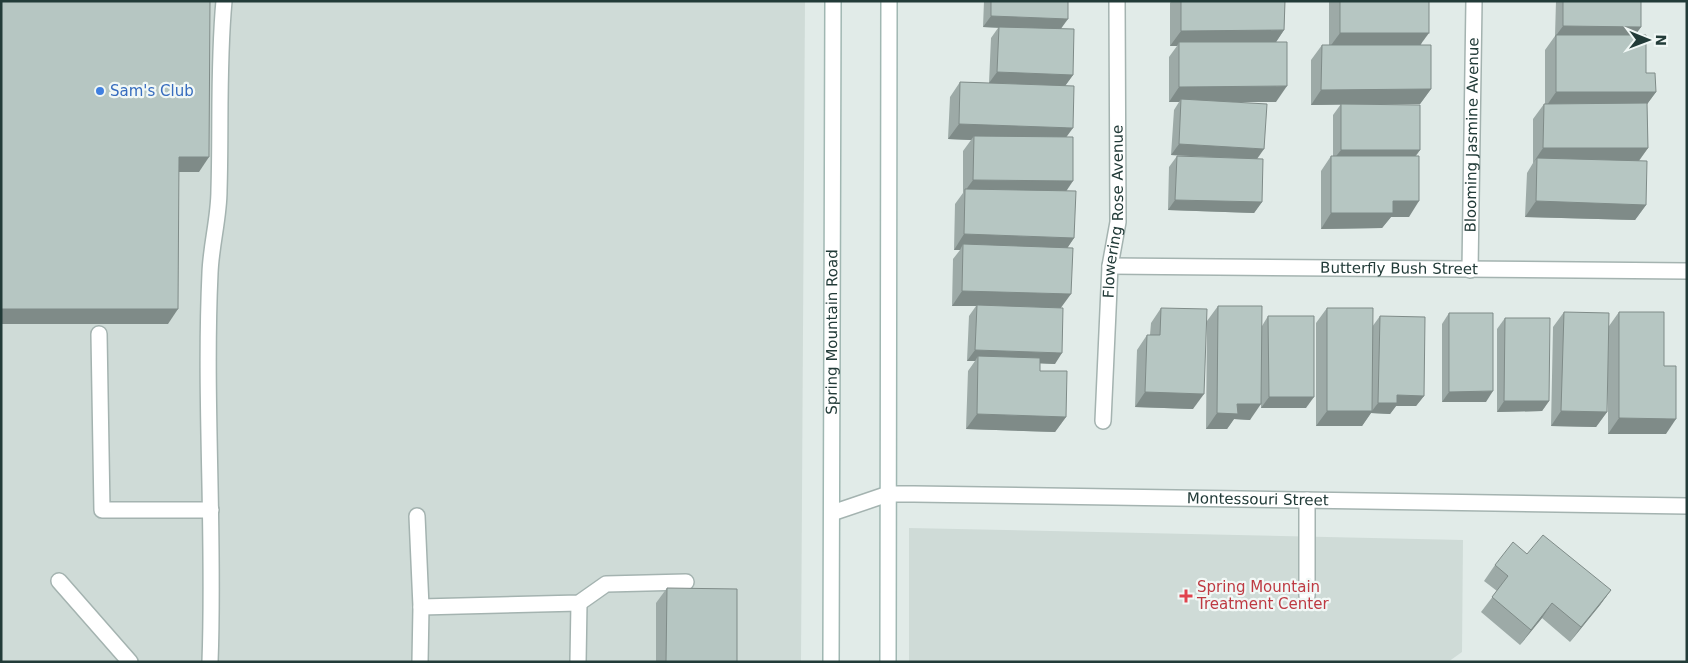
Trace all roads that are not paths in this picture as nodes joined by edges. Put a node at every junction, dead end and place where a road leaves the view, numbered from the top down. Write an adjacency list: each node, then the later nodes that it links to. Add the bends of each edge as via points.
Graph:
1 (224, 1): 14 (street, via 219,192 210,271 208,429)
2 (833, 1): 15 (street, Spring Mountain Road)
3 (889, 1): 11 (street)
4 (1118, 1): 6 (street, Flowering Rose Avenue, via 1118,222)
5 (1474, 1): 7 (street, Blooming Jasmine Avenue)
6 (1110, 266): 7 (street, Butterfly Bush Street); 10 (street, Flowering Rose Avenue)
7 (1470, 270): 8 (street, Butterfly Bush Street)
8 (1687, 272)
9 (99, 334): 14 (street, via 102,510)
10 (1103, 421)
11 (888, 494): 12 (street, Montessouri Street); 15 (street, Montessouri Street); 27 (street)
12 (1307, 500): 13 (street, Montessouri Street); 19 (street)
13 (1687, 506)
14 (211, 510): 23 (street)
15 (832, 513): 26 (street, Spring Mountain Road)
16 (417, 516): 21 (street)
17 (59, 581): 22 (street)
18 (686, 582): 20 (street, via 606,584)
19 (1307, 596)
20 (579, 603): 21 (street); 25 (street)
21 (420, 608): 24 (street)
22 (130, 662)
23 (210, 662)
24 (420, 662)
25 (578, 662)
26 (831, 662)
27 (888, 662)

